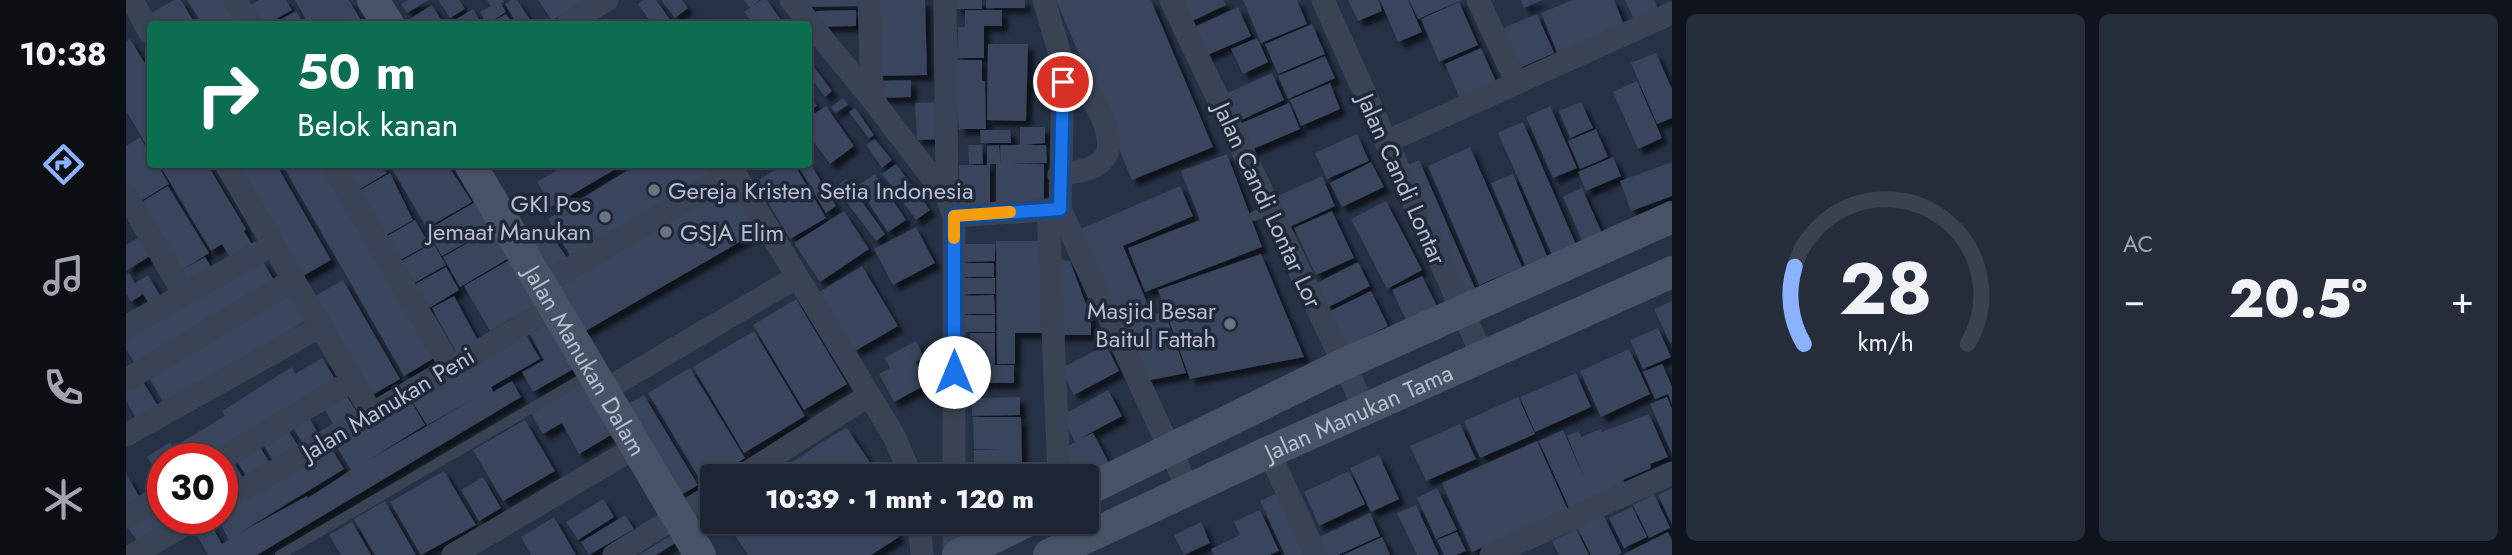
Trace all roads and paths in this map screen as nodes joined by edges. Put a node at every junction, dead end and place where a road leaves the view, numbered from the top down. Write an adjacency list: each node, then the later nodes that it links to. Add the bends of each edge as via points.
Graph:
1 (132, 0): 18 (street)
2 (235, 0): 13 (street)
3 (373, 0): 14 (street)
4 (607, 0): 15 (street)
5 (791, 0): 16 (street)
6 (869, 0): 21 (street)
7 (945, 0): 29 (street)
8 (1044, 0): 19 (street)
9 (1171, 0): 42 (street, Jalan Candi Lontar Lor, via 1262,213)
10 (1323, 0): 22 (street, Jalan Candi Lontar)
11 (1478, 0): 20 (street)
12 (1672, 13): 20 (street)
13 (248, 21)
14 (386, 21)
15 (572, 21)
16 (808, 21)
17 (812, 26): 21 (street)
18 (147, 28)
19 (1063, 82): 27 (street); 27 (street, via 1080,82 1090,92 1109,145 1106,157 1094,166)
20 (1517, 83): 22 (street)
21 (872, 99): 29 (street)
22 (1386, 142): 38 (street, Jalan Candi Lontar)
23 (228, 168): 32 (street)
24 (334, 168): 43 (street)
25 (472, 168): 37 (street, Jalan Manukan Dalam)
26 (732, 168): 34 (street); 37 (street, Jalan Manukan Peni)
27 (1059, 175): 30 (street)
28 (126, 195): 36 (street)
29 (950, 207): 30 (street); 57 (street)
30 (1054, 209): 52 (street); 58 (street)
31 (1672, 217): 38 (street, Jalan Manukan Tama)
32 (272, 245): 35 (street); 36 (street)
33 (1672, 272): 41 (street, Jalan Manukan Tama)
34 (797, 277): 46 (street); 47 (street)
35 (292, 281): 39 (street); 44 (street)
36 (184, 294): 40 (street)
37 (548, 296): 43 (street, Jalan Manukan Peni); 46 (street, Jalan Manukan Dalam)
38 (1461, 312): 41 (street, Jalan Candi Lontar); 42 (street, Jalan Manukan Tama)
39 (321, 326): 45 (street); 50 (street)
40 (126, 327)
41 (1483, 357): 48 (street, Jalan Manukan Tama)
42 (1342, 365): 48 (street, Jalan Candi Lontar Lor); 52 (street, Jalan Manukan Tama)
43 (451, 367): 49 (street, Jalan Manukan Peni)
44 (126, 380)
45 (352, 382): 49 (street); 53 (street)
46 (598, 382): 51 (street, Jalan Manukan Dalam); 73 (lane)
47 (868, 396): 55 (street); 56 (street)
48 (1364, 409): 54 (street, Jalan Manukan Tama)
49 (372, 414): 62 (street, Jalan Manukan Peni)
50 (126, 435)
51 (636, 447): 66 (street, Jalan Manukan Dalam); 74 (street)
52 (1169, 449): 60 (street, Jalan Manukan Tama); 61 (street)
53 (238, 450)
54 (1269, 452): 61 (street, Jalan Manukan Tama); 79 (street)
55 (761, 464)
56 (906, 464)
57 (954, 464)
58 (1059, 464)
59 (1672, 474): 80 (street)
60 (1099, 484)
61 (1188, 489): 71 (street, Jalan Manukan Tama)
62 (238, 493)
63 (700, 503): 66 (street)
64 (147, 505): 65 (street)
65 (126, 517)
66 (677, 517): 75 (street); 76 (street, Jalan Manukan Dalam)
67 (169, 534): 72 (street)
68 (920, 534): 77 (street)
69 (955, 534): 78 (street)
70 (1000, 534): 78 (street)
71 (1060, 541)
72 (133, 555)
73 (280, 555)
74 (453, 555)
75 (614, 555)
76 (700, 555)
77 (922, 555)
78 (956, 555)
79 (1315, 555)
80 (1491, 555)

